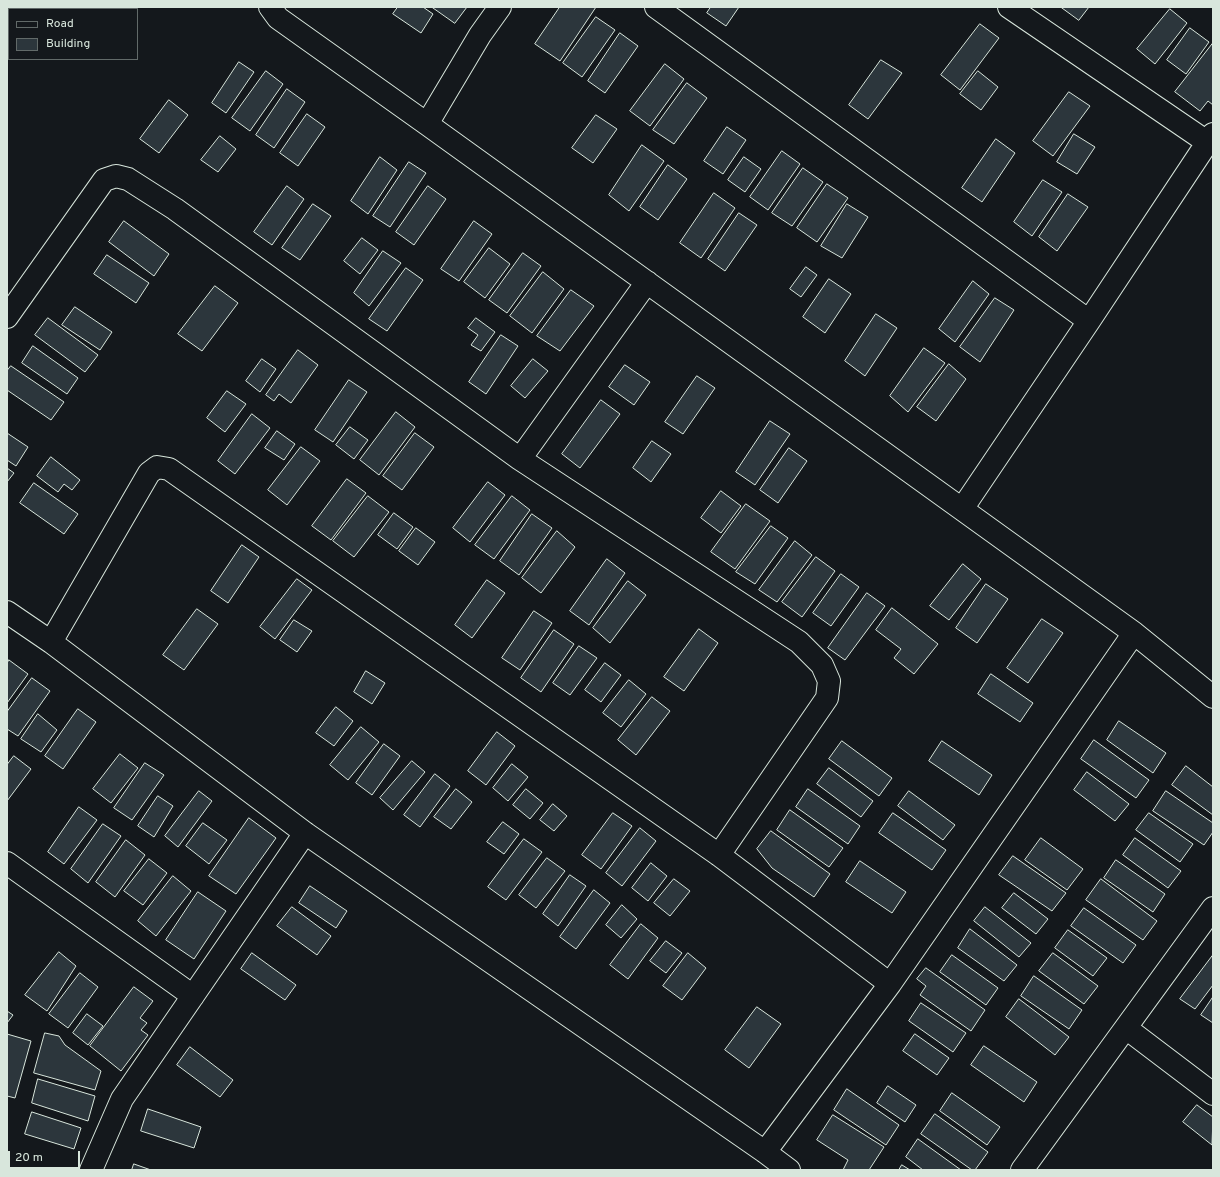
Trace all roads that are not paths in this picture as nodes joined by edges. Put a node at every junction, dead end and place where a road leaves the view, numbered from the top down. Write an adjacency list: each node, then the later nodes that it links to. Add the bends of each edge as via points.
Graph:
1 (270, 7): 5 (street, via 278,18)
2 (500, 7): 5 (street, via 480,35)
3 (656, 7): 9 (street)
4 (1009, 7): 6 (street)
5 (427, 124): 7 (street)
6 (1210, 138): 9 (street)
7 (647, 282): 10 (street); 11 (street)
8 (7, 317): 10 (street, via 104,180 116,176 128,179 175,209)
9 (1089, 321): 11 (street)
10 (520, 458): 17 (street, via 799,642 822,665 829,681 827,698)
11 (962, 509): 13 (street)
12 (7, 612): 14 (street)
13 (1134, 634): 15 (street); 20 (street)
14 (51, 642): 16 (street); 17 (street, via 149,473 157,467 169,469)
15 (1213, 697)
16 (305, 833): 21 (street); 24 (street)
17 (719, 855): 20 (street)
18 (7, 863): 21 (street)
19 (1213, 908): 22 (street)
20 (890, 984): 24 (street)
21 (193, 996): 25 (street, via 122,1099)
22 (1126, 1028): 23 (street); 27 (street)
23 (1213, 1094)
24 (765, 1152): 26 (street)
25 (91, 1170)
26 (789, 1170)
27 (1022, 1170)

